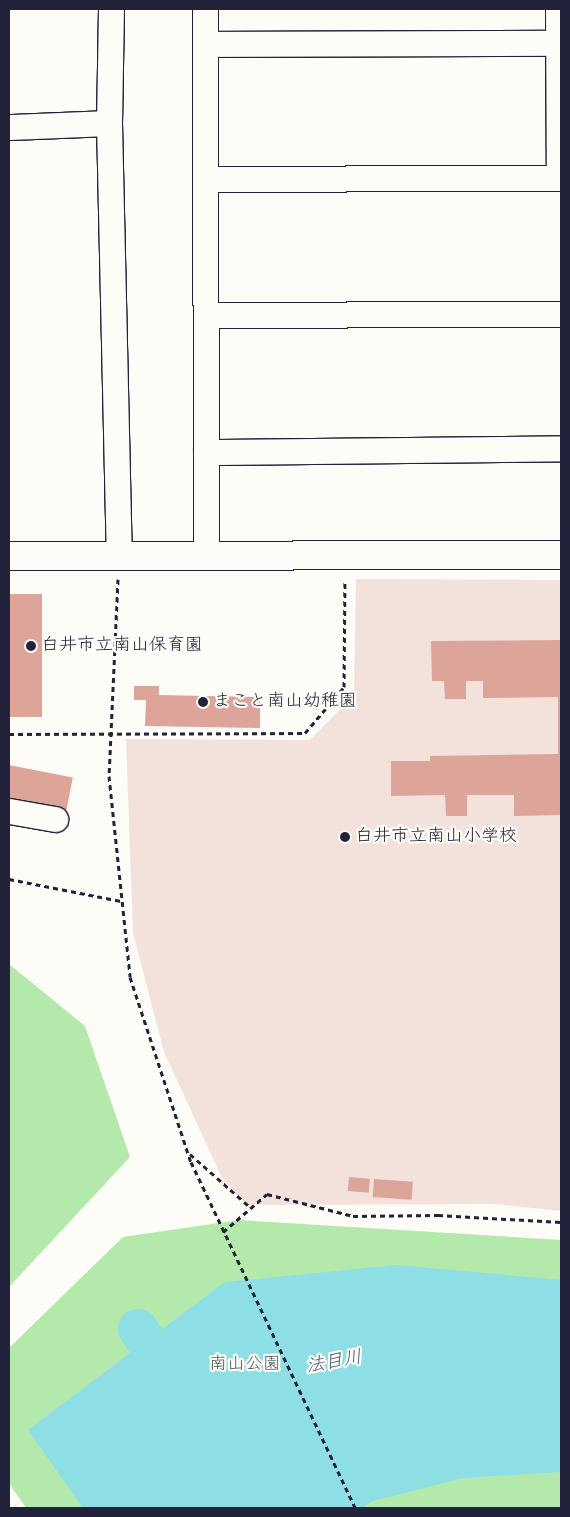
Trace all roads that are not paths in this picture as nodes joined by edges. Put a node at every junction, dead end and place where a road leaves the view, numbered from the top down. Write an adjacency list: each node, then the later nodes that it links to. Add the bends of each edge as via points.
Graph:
1 (111, 9): 6 (street)
2 (205, 9): 5 (street)
3 (558, 9): 4 (street)
4 (558, 43): 5 (street); 8 (street)
5 (205, 44): 9 (street)
6 (109, 123): 7 (street); 16 (street)
7 (9, 127)
8 (560, 178): 9 (street)
9 (205, 179): 11 (street)
10 (561, 314): 11 (street)
11 (206, 315): 13 (street)
12 (561, 448): 13 (street)
13 (206, 452): 17 (street)
14 (561, 555): 17 (street)
15 (9, 556): 16 (street)
16 (118, 557): 17 (street)
17 (206, 557)
18 (9, 812): 19 (street)
19 (56, 819)

